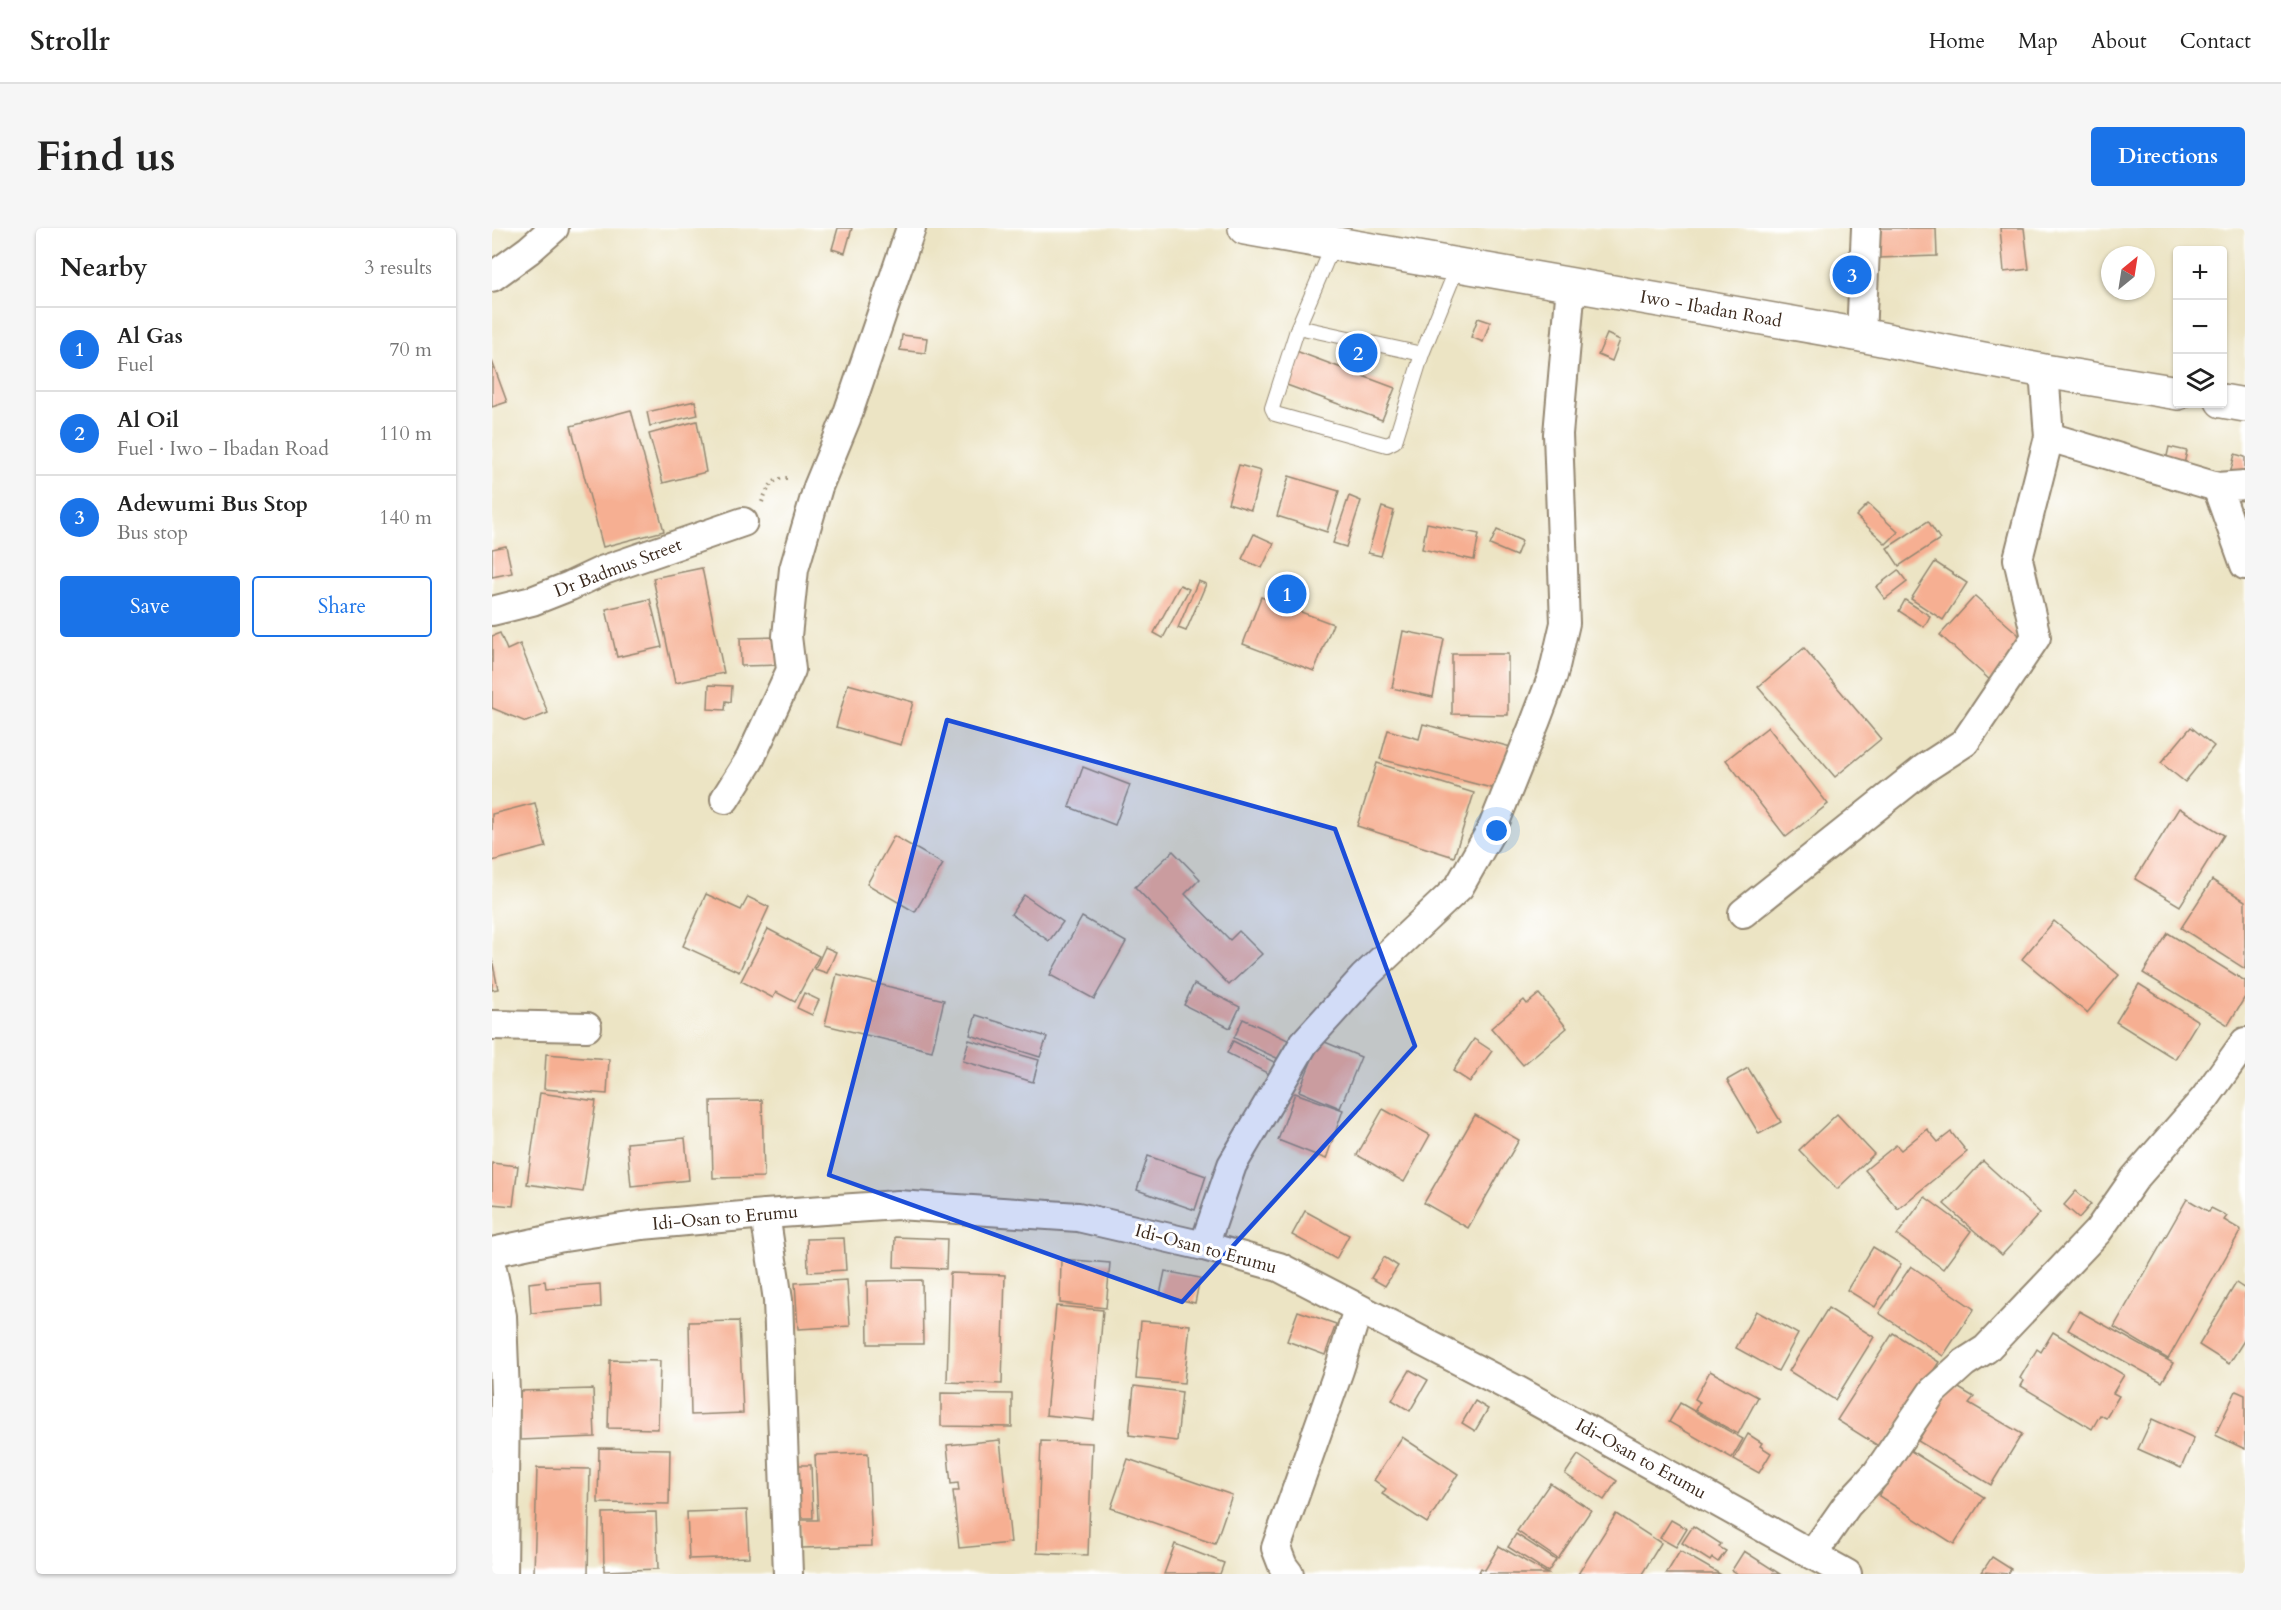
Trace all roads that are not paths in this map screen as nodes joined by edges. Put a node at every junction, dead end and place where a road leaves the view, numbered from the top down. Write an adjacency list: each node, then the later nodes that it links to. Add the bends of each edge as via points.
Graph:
1 (554, 228): 7 (street)
2 (911, 228): 22 (street, via 846,419 818,487 794,568 787,636 790,670 750,759)
3 (1245, 228): 5 (main road, Iwo - Ibadan Road)
4 (1866, 228): 10 (street)
5 (1334, 243): 6 (main road, Iwo - Ibadan Road); 9 (lane)
6 (1458, 265): 8 (main road, Iwo - Ibadan Road); 11 (lane)
7 (492, 277)
8 (1571, 285): 10 (main road, Iwo - Ibadan Road); 28 (street, via 1558,434 1565,623 1536,720 1493,827 1459,887 1364,977 1304,1043 1232,1165)
9 (1298, 327): 11 (lane); 11 (lane, via 1272,408 1275,414 1387,445 1395,441)
10 (1861, 335): 12 (main road, Iwo - Ibadan Road)
11 (1422, 354)
12 (2044, 371): 13 (main road, Iwo - Ibadan Road); 16 (street)
13 (2173, 392)
14 (2227, 402): 15 (main road)
15 (2245, 405)
16 (2049, 437): 18 (street); 23 (street, via 2018,559 2036,637 2017,667 1965,742 1925,768)
17 (2245, 485): 18 (street)
18 (2217, 487): 20 (street)
19 (743, 522): 21 (street, Dr Badmus Street, via 604,570 532,600)
20 (2245, 565)
21 (492, 611)
22 (725, 799)
23 (1743, 913)
24 (492, 1025): 25 (street)
25 (587, 1027)
26 (2245, 1042): 32 (street, via 2205,1098 2135,1178 2098,1231 1986,1349 1933,1391 1877,1473 1847,1505)
27 (765, 1214): 28 (street, Idi-Osan to Erumu, via 898,1205 1078,1217); 29 (street, Idi-Osan to Erumu, via 642,1225); 34 (street, via 778,1300)
28 (1204, 1246): 31 (street, Idi-Osan to Erumu, via 1279,1267)
29 (492, 1252)
30 (492, 1269): 33 (street, via 502,1316 505,1394)
31 (1358, 1309): 32 (street, Idi-Osan to Erumu, via 1520,1392); 36 (street, via 1276,1548)
32 (1812, 1554): 37 (street, Idi-Osan to Erumu)
33 (503, 1574)
34 (786, 1574): 35 (street)
35 (803, 1574)
36 (1288, 1574)
37 (1847, 1574)

